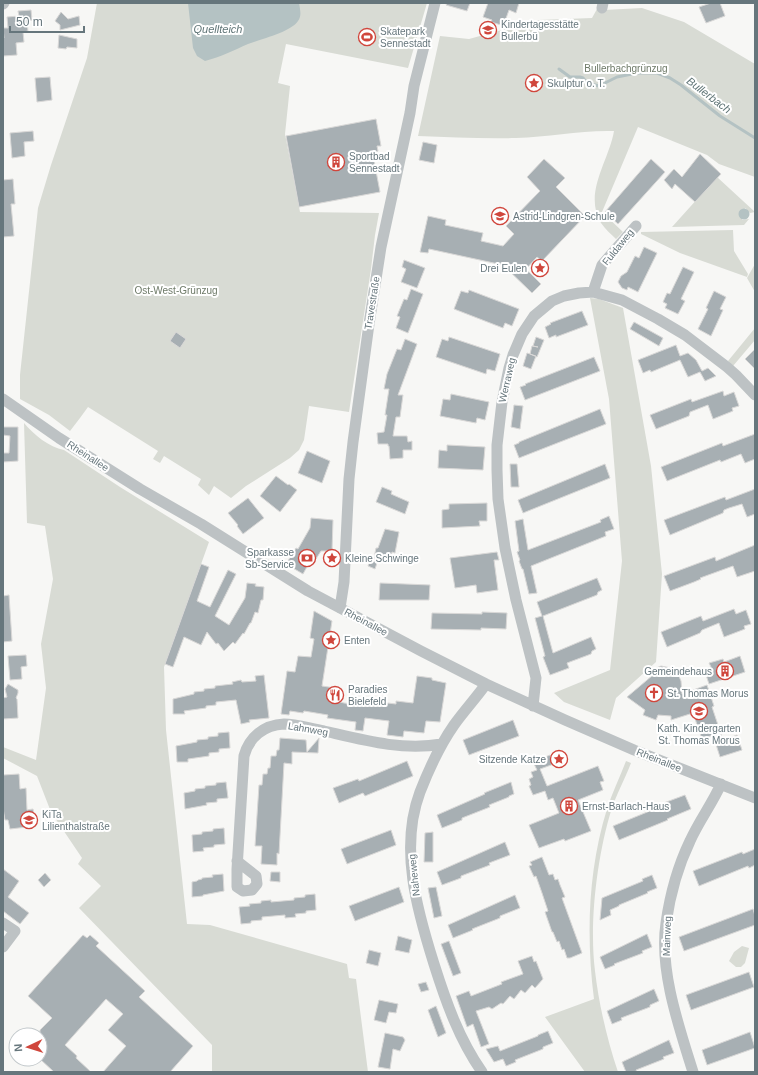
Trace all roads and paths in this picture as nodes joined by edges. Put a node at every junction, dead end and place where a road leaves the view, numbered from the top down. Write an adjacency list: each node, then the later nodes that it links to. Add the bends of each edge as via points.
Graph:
1 (435, 3): 6 (street, Travestraße, via 414,86 371,309 349,479 344,582)
2 (636, 226): 3 (street, Fuldaweg, via 602,265)
3 (593, 292): 4 (street, Werraweg, via 622,300 685,335 727,366); 8 (street, Werraweg, via 564,296 552,301 534,316 522,334 513,355 502,402 497,445 498,499 516,600 534,668 536,688)
4 (755, 395)
5 (4, 400): 6 (street, Rheinallee, via 140,489)
6 (340, 608): 7 (street, Rheinallee)
7 (486, 684): 8 (street, Rheinallee); 9 (street, Naheweg)
8 (533, 706): 10 (street, Rheinallee)
9 (442, 744): 12 (street, Lahnweg, via 410,747 291,724 273,726 261,732 251,740 244,756); 15 (street, Naheweg, via 420,792 413,818 413,878 420,919 441,987 458,1032)
10 (721, 784): 11 (street, Rheinallee); 16 (street, Mainweg, via 690,840 676,880 666,923 668,980)
11 (755, 798)
12 (237, 861)
13 (3, 923): 14 (street, via 15,932)
14 (3, 947)
15 (482, 1072)
16 (693, 1072)

